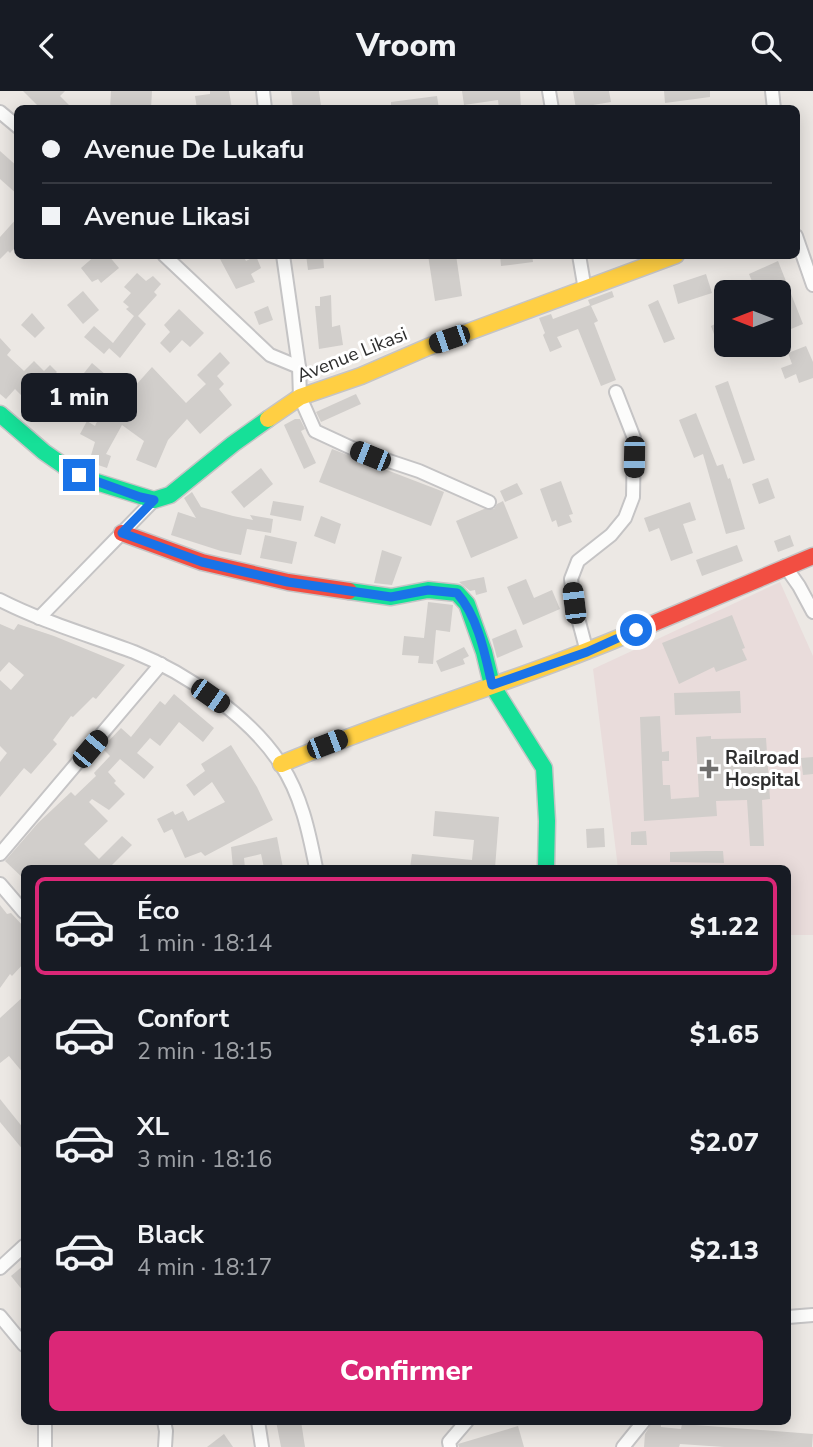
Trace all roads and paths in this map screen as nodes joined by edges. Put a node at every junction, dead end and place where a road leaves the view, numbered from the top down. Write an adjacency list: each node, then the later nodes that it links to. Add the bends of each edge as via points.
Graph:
1 (0, 112): 2 (street)
2 (14, 124)
3 (800, 248): 8 (street)
4 (168, 259): 10 (street, via 270,355)
5 (285, 259): 10 (street)
6 (580, 259): 9 (street)
7 (665, 259): 9 (street, Avenue Likasi)
8 (813, 285)
9 (585, 289): 12 (street, Avenue Likasi)
10 (299, 367): 12 (street)
11 (616, 392): 22 (street, via 634,438 633,497 625,518 578,561 571,579)
12 (300, 397): 14 (street, Avenue Likasi, via 170,495); 15 (street, via 315,431)
13 (0, 414): 14 (street, via 66,468)
14 (154, 500): 16 (street)
15 (489, 502)
16 (122, 533): 21 (street); 24 (street, via 202,562 288,582 391,597 428,590 457,593 467,604)
17 (813, 556): 18 (street)
18 (785, 566): 20 (street); 22 (street)
19 (0, 600): 21 (street)
20 (813, 612)
21 (39, 618): 23 (street)
22 (587, 652): 24 (street)
23 (161, 664): 25 (street, via 254,730); 26 (street)
24 (492, 685): 25 (street); 28 (street, via 544,768)
25 (281, 764): 27 (street, via 300,802)
26 (0, 854)
27 (315, 865)
28 (546, 865)
29 (0, 884): 30 (street)
30 (21, 908)
31 (21, 1249): 32 (street)
32 (0, 1268)
33 (813, 1315): 35 (street)
34 (0, 1316): 36 (street)
35 (791, 1317)
36 (21, 1341)
37 (45, 1425): 42 (street)
38 (165, 1425): 43 (street)
39 (259, 1425): 44 (street)
40 (464, 1425): 45 (street)
41 (641, 1425): 46 (street)
42 (45, 1447)
43 (165, 1447)
44 (262, 1447)
45 (450, 1447)
46 (623, 1447)

